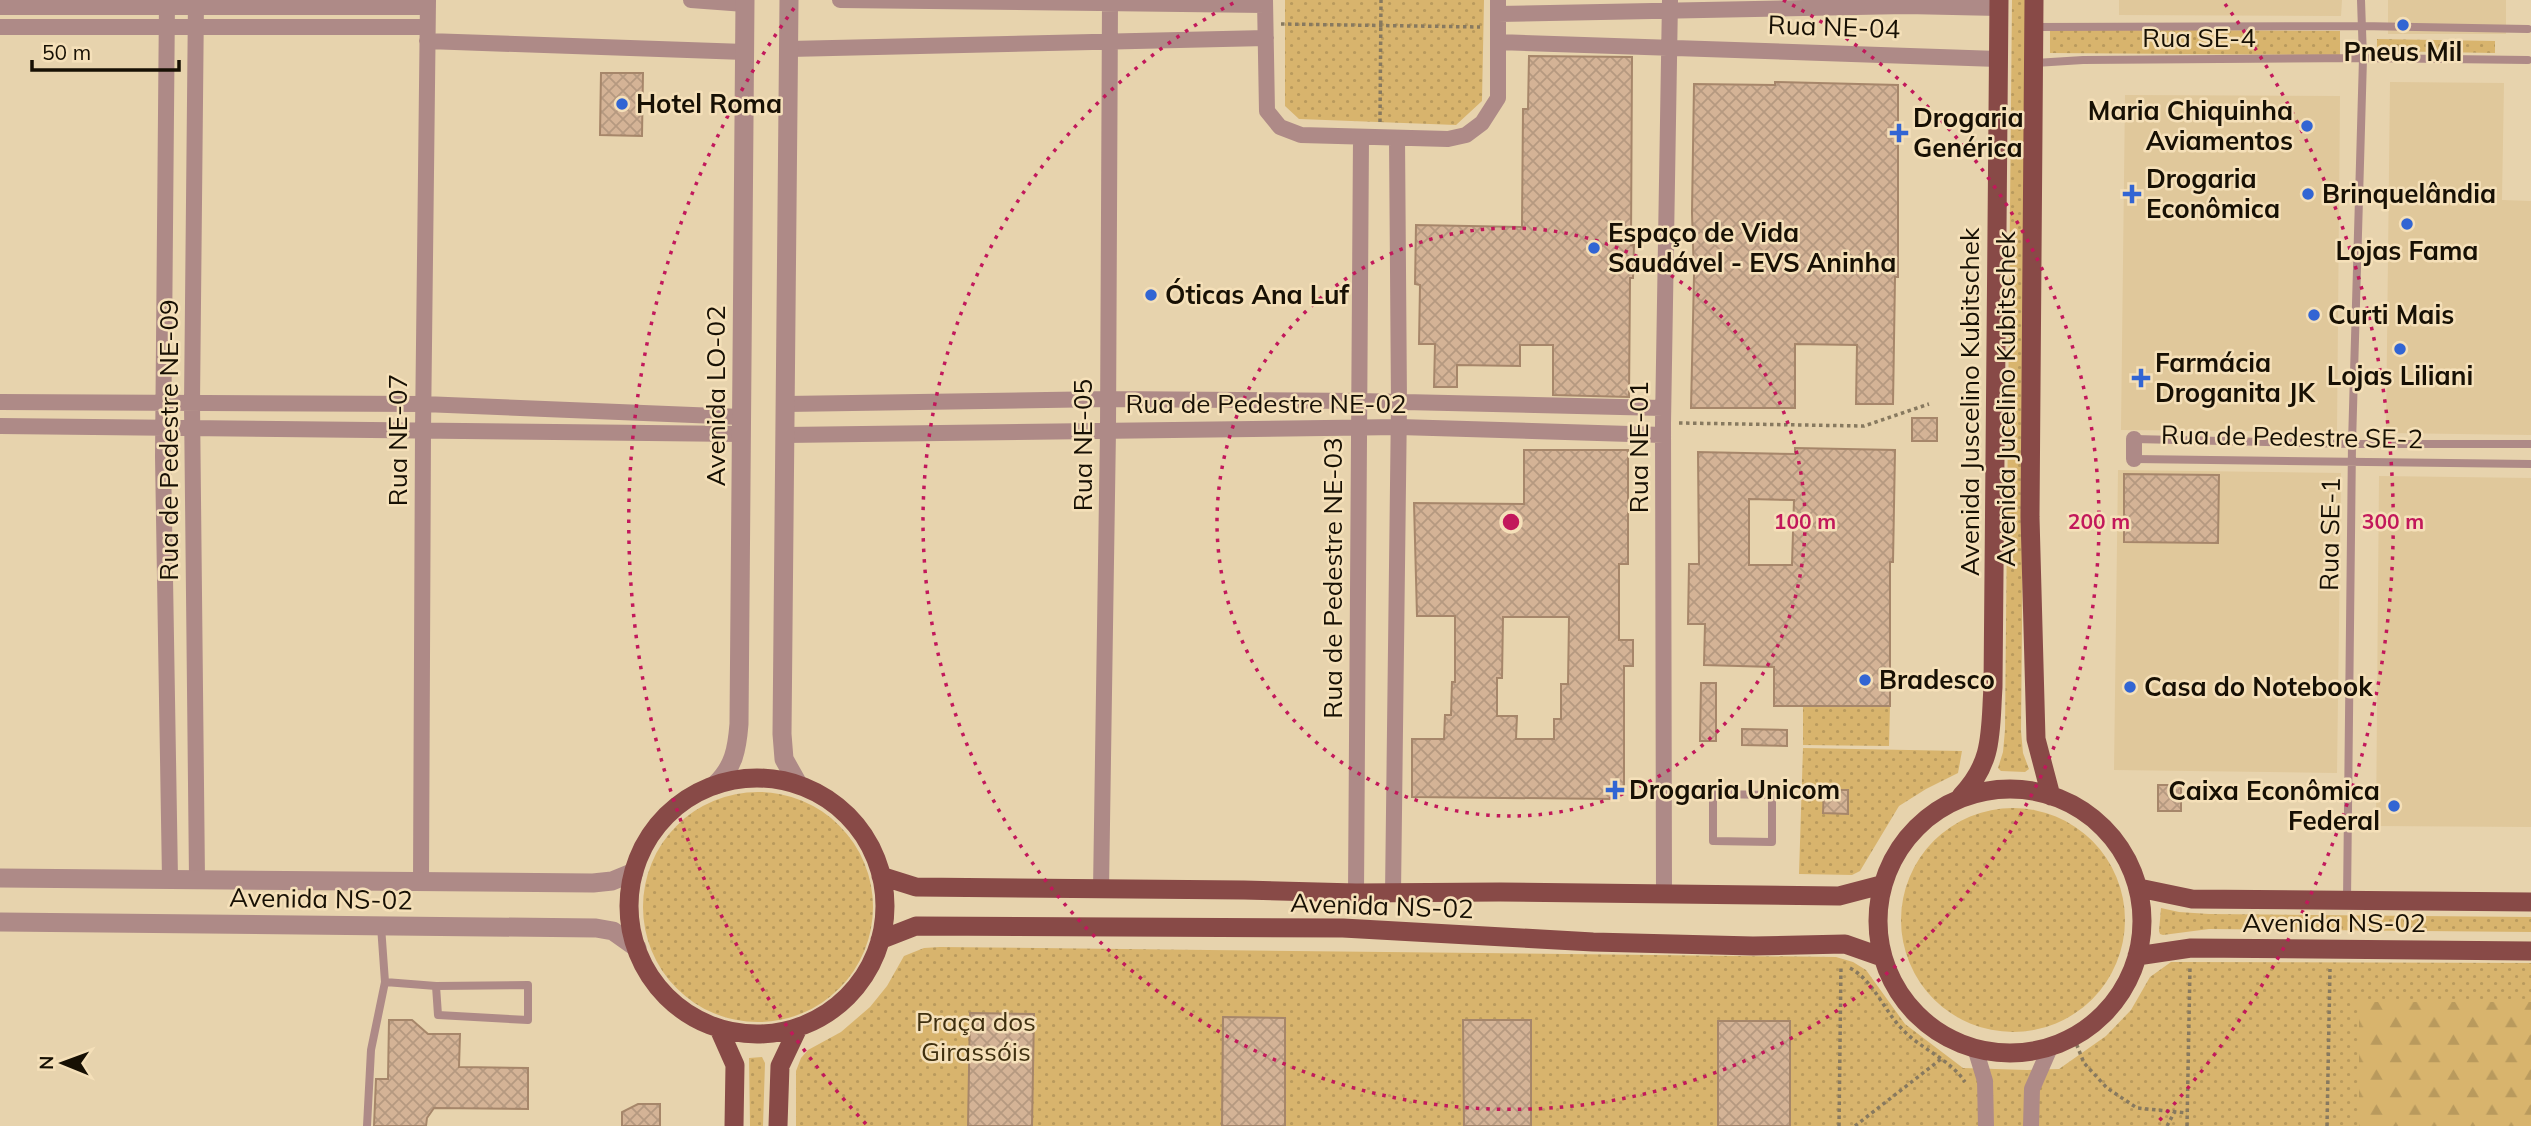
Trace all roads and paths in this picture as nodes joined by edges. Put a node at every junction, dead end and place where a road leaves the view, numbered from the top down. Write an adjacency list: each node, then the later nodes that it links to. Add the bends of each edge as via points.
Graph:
1 (691, 0): 7 (street)
2 (789, 0): 28 (street)
3 (839, 0): 8 (street)
4 (1381, 0): 17 (path)
5 (2034, 0): 22 (main road, Avenida Jucelino Kubitschek)
6 (2361, 0): 18 (lane, Rua SE-1)
7 (745, 2): 29 (street, Avenida LO-02)
8 (1110, 2): 9 (street); 26 (street, Rua NE-05)
9 (1265, 3): 24 (street)
10 (167, 4): 11 (street); 15 (street); 20 (street, Rua de Pedestre NE-09)
11 (196, 4): 12 (street); 21 (street, Rua de Pedestre NE-09)
12 (428, 4): 25 (street, Rua NE-07)
13 (1999, 4): 14 (street, Rua NE-04); 31 (main road, Avenida Juscelino Kubitschek)
14 (1670, 6): 16 (street, Rua NE-04); 27 (street, Rua NE-01)
15 (0, 7)
16 (1498, 21): 17 (path); 27 (street, Rua NE-04); 36 (street, via 1497,98 1482,123 1466,135 1448,139)
17 (1380, 26): 24 (path); 35 (path)
18 (2360, 26): 22 (lane, Rua SE-4); 23 (lane, Rua SE-4); 30 (lane, Rua SE-1)
19 (0, 27): 20 (street)
20 (167, 27): 21 (street); 41 (street, Rua de Pedestre NE-09)
21 (195, 27): 25 (street); 42 (street, Rua de Pedestre NE-09)
22 (2034, 27): 33 (main road, Avenida Jucelino Kubitschek)
23 (2528, 29)
24 (1266, 31): 26 (street); 34 (street, via 1267,111 1280,127 1301,135)
25 (427, 34): 29 (street); 43 (street, Rua NE-07)
26 (1110, 42): 28 (street); 37 (street, Rua NE-05)
27 (1668, 47): 31 (street, Rua NE-04); 46 (street, Rua NE-01)
28 (789, 49): 44 (street)
29 (745, 52): 47 (street, Avenida LO-02)
30 (2363, 58): 32 (lane, Rua SE-4); 33 (lane, Rua SE-4); 57 (lane, Rua SE-1)
31 (1998, 59): 65 (main road, Avenida Juscelino Kubitschek, via 1993,687 1984,766)
32 (2528, 60)
33 (2035, 63): 66 (main road, Avenida Jucelino Kubitschek, via 2030,517 2036,738)
34 (1361, 138): 35 (street); 38 (street, Rua de Pedestre NE-03)
35 (1380, 138): 36 (street)
36 (1397, 138): 40 (street)
37 (1108, 399): 38 (street, Rua de Pedestre NE-02); 44 (street, Rua de Pedestre NE-02); 53 (street, Rua NE-05)
38 (1359, 401): 40 (street, Rua de Pedestre NE-02); 49 (street, Rua de Pedestre NE-03)
39 (0, 402): 41 (street)
40 (1399, 403): 46 (street, Rua de Pedestre NE-02); 50 (street)
41 (163, 404): 42 (street); 51 (street, Rua de Pedestre NE-09)
42 (192, 404): 43 (street); 52 (street, Rua de Pedestre NE-09)
43 (423, 404): 47 (street); 54 (street, Rua NE-07)
44 (786, 404): 55 (street)
45 (1929, 404): 46 (path, via 1864,426)
46 (1663, 422): 50 (street, Rua de Pedestre NE-02); 78 (street, Rua NE-01)
47 (741, 425): 54 (street); 63 (street, Avenida LO-02, via 739,730 732,765)
48 (0, 426): 51 (street)
49 (1359, 427): 50 (street, Rua de Pedestre NE-02); 53 (street, Rua de Pedestre NE-02); 76 (street, Rua de Pedestre NE-03)
50 (1399, 427): 77 (street)
51 (163, 428): 52 (street); 70 (street, Rua de Pedestre NE-09)
52 (192, 428): 54 (street); 71 (street, Rua de Pedestre NE-09)
53 (1108, 430): 55 (street, Rua de Pedestre NE-02); 75 (street, Rua NE-05)
54 (423, 431): 72 (street, Rua NE-07)
55 (785, 435): 62 (street, via 782,742 785,762)
56 (2134, 439): 57 (lane, Rua de Pedestre SE-2); 59 (street, Rua de Pedestre SE-2)
57 (2352, 444): 58 (lane, Rua de Pedestre SE-2); 60 (lane, Rua SE-1)
58 (2531, 444)
59 (2134, 459): 60 (lane, Rua de Pedestre SE-2)
60 (2352, 462): 61 (lane, Rua de Pedestre SE-2); 79 (lane, Rua SE-1)
61 (2531, 464)
62 (798, 784): 63 (main road, via 754,778); 68 (main road, via 852,819 871,847)
63 (715, 785): 67 (main road, via 690,797 664,818)
64 (1713, 794): 64 (lane, via 1713,841 1772,842 1772,794)
65 (1961, 796): 66 (main road, via 2007,789); 73 (main road, via 1913,831)
66 (2050, 796): 74 (main road, via 2098,821 2123,850)
67 (634, 872): 72 (street, Avenida NS-02, via 606,882); 84 (main road, via 630,911)
68 (881, 876): 75 (main road, Avenida NS-02, via 916,887); 83 (main road, via 885,910)
69 (0, 878): 70 (street, Avenida NS-02)
70 (170, 879): 71 (street, Avenida NS-02)
71 (197, 879): 72 (street, Avenida NS-02)
72 (421, 881)
73 (1881, 885): 78 (main road, Avenida NS-02, via 1839,896); 89 (main road, via 1876,927)
74 (2139, 888): 79 (main road, Avenida NS-02, via 2192,898); 88 (main road)
75 (1101, 890): 76 (main road, Avenida NS-02)
76 (1356, 893): 77 (main road, Avenida NS-02)
77 (1393, 894): 78 (main road, Avenida NS-02)
78 (1664, 895)
79 (2347, 900): 80 (main road, Avenida NS-02)
80 (2531, 902)
81 (0, 922): 82 (street, Avenida NS-02)
82 (382, 926): 84 (street, Avenida NS-02, via 603,928); 90 (lane)
83 (880, 940): 89 (main road, Avenida NS-02, via 916,926 1343,928 1593,942 1845,944); 92 (main road, via 867,972 851,993 827,1014)
84 (637, 948): 93 (main road, via 650,977 669,999)
85 (2191, 948): 86 (main road, Avenida NS-02); 88 (main road, Avenida NS-02); 100 (path)
86 (2330, 949): 87 (main road, Avenida NS-02); 110 (path)
87 (2531, 951)
88 (2137, 956): 94 (main road, via 2123,991)
89 (1882, 957): 95 (main road, via 1891,979 1926,1021)
90 (385, 982): 91 (lane); 101 (lane, via 371,1050)
91 (436, 986): 91 (lane, via 438,1015 528,1020 528,985)
92 (798, 1028): 93 (main road, via 759,1035); 103 (main road, via 780,1066)
93 (719, 1029): 102 (main road, via 735,1063)
94 (2074, 1038): 96 (main road); 99 (path, via 2084,1063 2107,1088 2137,1108)
95 (1975, 1048): 96 (main road, via 2010,1053); 106 (street, via 1985,1082)
96 (2049, 1050): 107 (street, via 2034,1085)
97 (1941, 1059): 98 (path, via 1964,1079); 104 (path, via 1900,1028 1864,978 1841,965); 105 (path)
98 (1967, 1090)
99 (2175, 1111): 100 (path); 108 (path)
100 (2187, 1113): 109 (path)
101 (367, 1126)
102 (734, 1126)
103 (778, 1126)
104 (1839, 1126)
105 (1855, 1126)
106 (1986, 1126)
107 (2031, 1126)
108 (2167, 1126)
109 (2187, 1126)
110 (2327, 1126)

